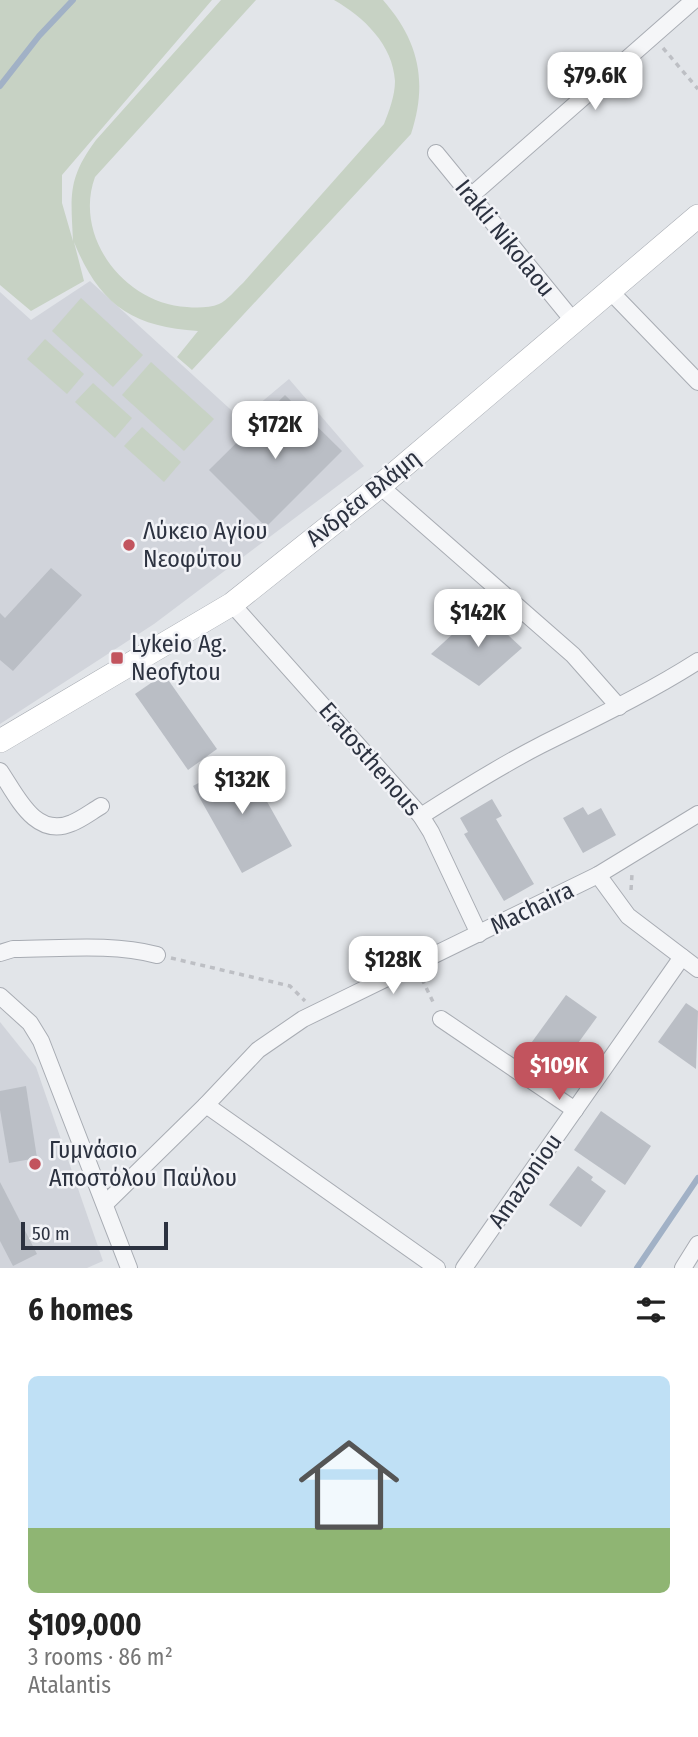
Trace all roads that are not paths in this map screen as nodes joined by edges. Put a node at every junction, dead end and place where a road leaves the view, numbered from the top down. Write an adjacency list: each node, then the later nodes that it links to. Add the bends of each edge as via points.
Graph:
1 (685, 3): 3 (street, via 653,37)
2 (436, 153): 3 (street, Irakli Nikolaou)
3 (472, 195): 6 (street, Irakli Nikolaou)
4 (698, 216): 5 (street, Ανδρέα Βλάμη)
5 (611, 292): 6 (street, Ανδρέα Βλάμη); 7 (street)
6 (575, 323): 8 (street, Ανδρέα Βλάμη)
7 (698, 382)
8 (380, 486): 9 (street, Ανδρέα Βλάμη); 11 (street, via 573,655)
9 (232, 604): 12 (street, Ανδρέα Βλάμη); 16 (street, Eratosthenous)
10 (698, 661): 11 (street)
11 (619, 708): 16 (street, via 516,758)
12 (0, 741)
13 (0, 771): 14 (street, via 30,815 48,826 71,824)
14 (101, 806)
15 (698, 814): 17 (street, Machaira)
16 (421, 816): 18 (street, Eratosthenous)
17 (598, 875): 18 (street, Machaira); 21 (street, via 628,916)
18 (479, 934): 25 (street, Machaira, via 278,1034)
19 (0, 953): 20 (street, via 107,948)
20 (157, 955)
21 (682, 957): 22 (street); 26 (street, Amazoniou)
22 (698, 969)
23 (0, 996): 27 (street, via 30,1023 41,1041)
24 (441, 1019): 26 (street)
25 (206, 1105): 27 (street, Machaira); 30 (street)
26 (575, 1110): 31 (street, Amazoniou)
27 (105, 1204): 29 (street)
28 (698, 1244): 32 (street)
29 (130, 1268)
30 (437, 1268)
31 (464, 1268)
32 (683, 1268)

